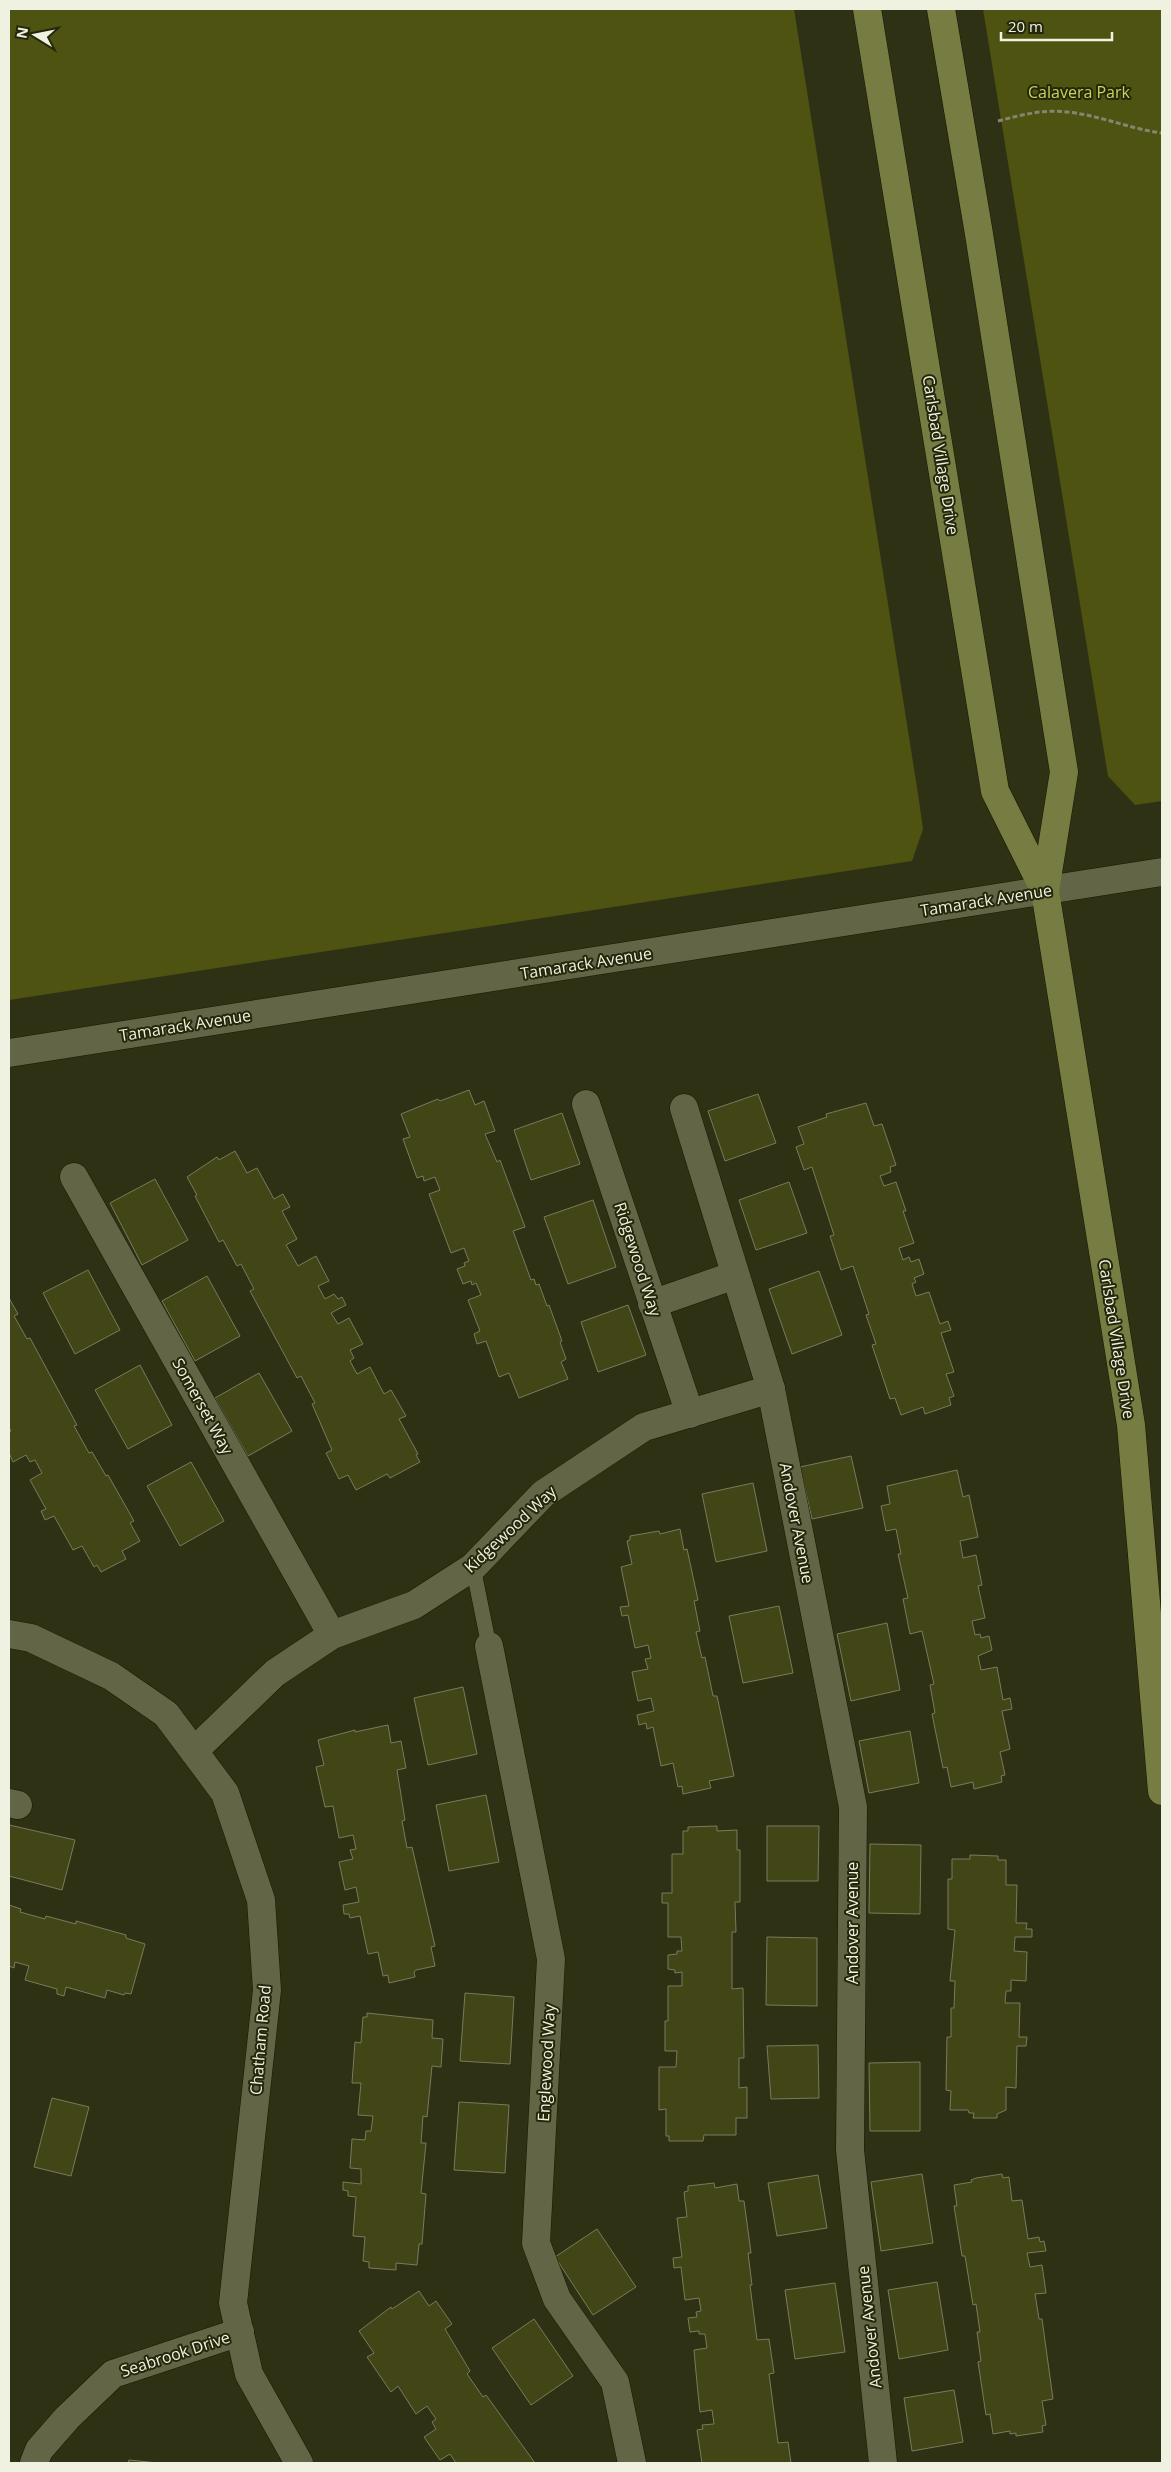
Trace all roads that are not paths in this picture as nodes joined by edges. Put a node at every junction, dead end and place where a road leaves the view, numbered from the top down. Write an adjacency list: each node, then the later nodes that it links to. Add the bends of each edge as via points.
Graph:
1 (867, 9): 4 (main road, Carlsbad Village Drive, via 995,791)
2 (941, 9): 4 (main road, Carlsbad Village Drive, via 1064,772)
3 (1162, 872): 4 (street, Tamarack Avenue)
4 (1045, 890): 5 (street, Tamarack Avenue); 18 (main road, Carlsbad Village Drive, via 1132,1424)
5 (9, 1053)
6 (586, 1104): 10 (street, Ridgewood Way)
7 (684, 1108): 9 (street)
8 (74, 1177): 15 (street, Somerset Way)
9 (735, 1275): 10 (street); 11 (street)
10 (652, 1304): 12 (street, Ridgewood Way)
11 (771, 1389): 12 (street, Kidgewood Way); 23 (street, Andover Avenue, via 853,1807 850,2150)
12 (690, 1414): 13 (street, Kidgewood Way, via 644,1428 543,1494)
13 (473, 1566): 15 (street, Kidgewood Way, via 414,1605); 16 (lane)
14 (9, 1634): 17 (street, Chatham Road, via 32,1638 111,1676 166,1714)
15 (332, 1635): 17 (street, Kidgewood Way, via 275,1673)
16 (489, 1646): 22 (street, Englewood Way, via 551,1959 536,2243 557,2299 615,2382)
17 (194, 1751): 19 (street, Chatham Road, via 225,1793 261,1900 267,1990 233,2303)
18 (1162, 1791)
19 (240, 2332): 20 (street, Seabrook Drive, via 113,2374 67,2418 39,2450); 21 (street, Chatham Road, via 249,2374)
20 (34, 2463)
21 (299, 2463)
22 (632, 2463)
23 (884, 2463)

